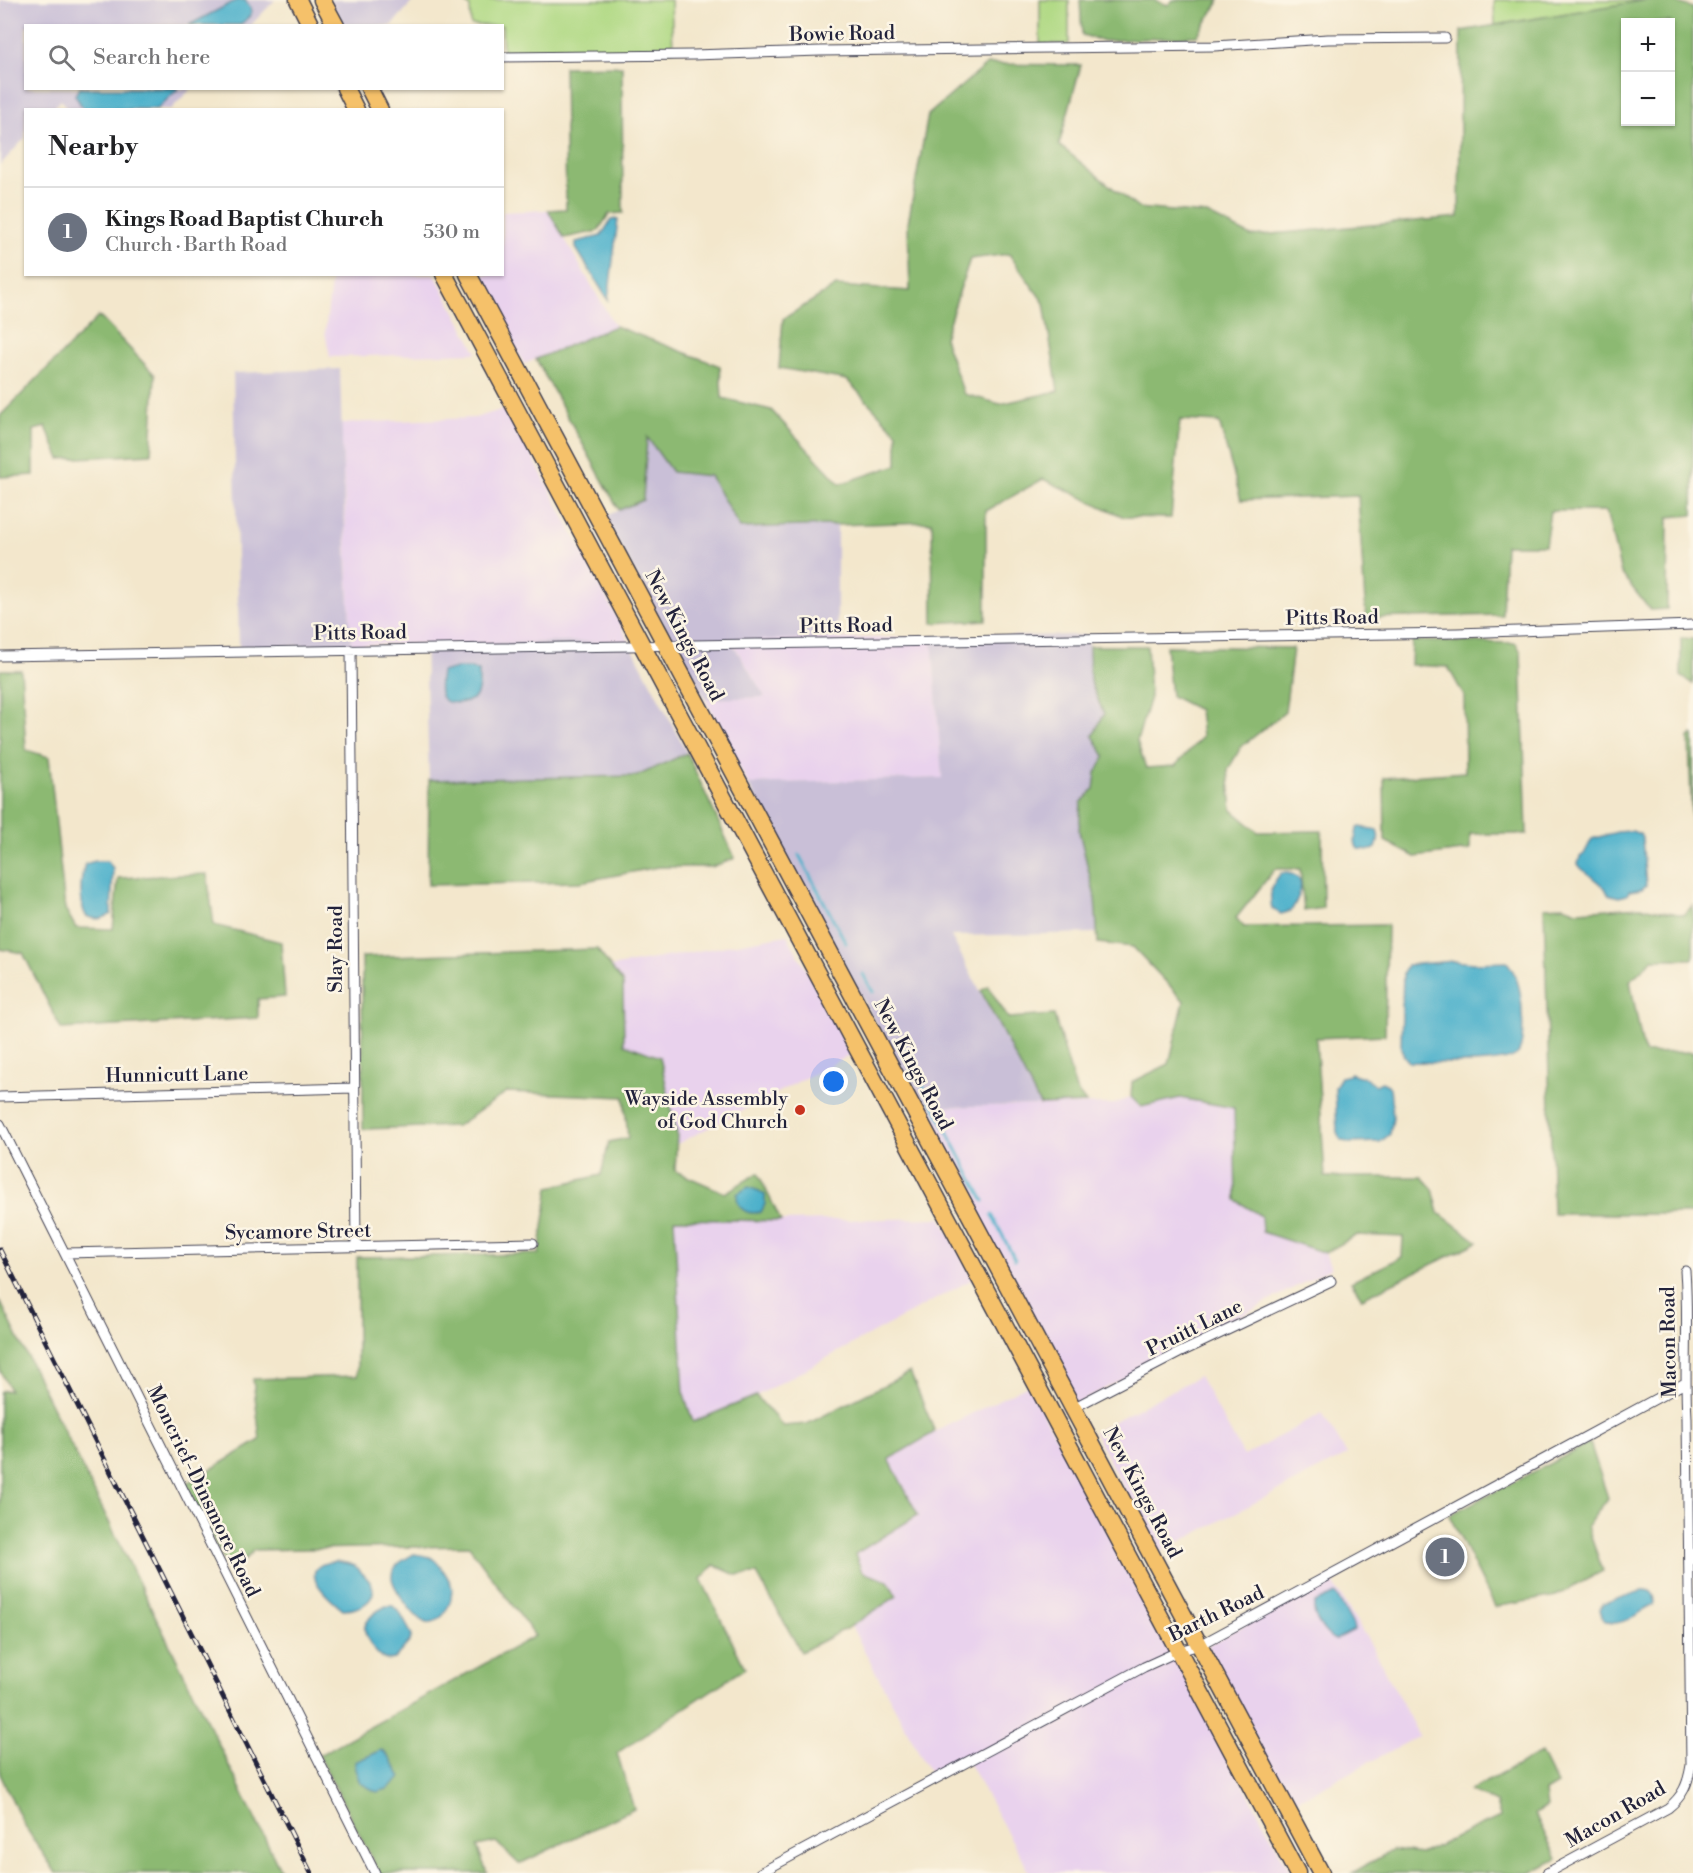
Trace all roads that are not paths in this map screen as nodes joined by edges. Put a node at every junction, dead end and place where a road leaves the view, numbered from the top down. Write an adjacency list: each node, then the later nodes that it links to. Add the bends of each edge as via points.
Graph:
1 (297, 0): 3 (highway)
2 (323, 1): 3 (street); 4 (highway)
3 (309, 21)
4 (335, 24)
5 (1444, 38): 6 (street, Bowie Road, via 1182,47)
6 (504, 57)
7 (346, 90): 9 (highway)
8 (370, 90): 10 (highway)
9 (355, 108)
10 (379, 108)
11 (445, 276): 14 (highway)
12 (469, 276): 13 (highway, New Kings Road)
13 (512, 355): 14 (street); 17 (highway, New Kings Road)
14 (493, 366): 16 (highway)
15 (1693, 625): 17 (street, Pitts Road, via 1457,633)
16 (642, 646): 17 (street, Pitts Road); 18 (street, Pitts Road); 21 (highway)
17 (668, 646): 20 (highway, New Kings Road)
18 (351, 650): 19 (street, Pitts Road); 22 (street, Slay Road)
19 (0, 656)
20 (842, 974): 21 (street); 30 (highway, New Kings Road)
21 (823, 984): 31 (highway)
22 (354, 1088): 23 (street, Hunnicutt Lane); 26 (street, Slay Road)
23 (0, 1097)
24 (0, 1124): 27 (street, Moncrief-Dinsmore Road)
25 (533, 1243): 26 (street, Sycamore Street)
26 (356, 1247): 27 (street, Sycamore Street)
27 (64, 1252): 36 (street, Moncrief-Dinsmore Road)
28 (1685, 1271): 32 (street, Macon Road)
29 (1331, 1281): 33 (street, Pruitt Lane)
30 (1020, 1307): 31 (street); 33 (highway, New Kings Road)
31 (1001, 1318): 35 (highway)
32 (1685, 1383): 34 (street, Barth Road); 40 (street, Macon Road, via 1689,1779 1678,1801 1668,1808)
33 (1074, 1408): 34 (highway, New Kings Road)
34 (1200, 1645): 35 (street, Barth Road); 39 (highway, New Kings Road)
35 (1179, 1651): 37 (street, Barth Road); 38 (highway)
36 (375, 1873)
37 (760, 1873)
38 (1297, 1873)
39 (1321, 1873)
40 (1547, 1873)

